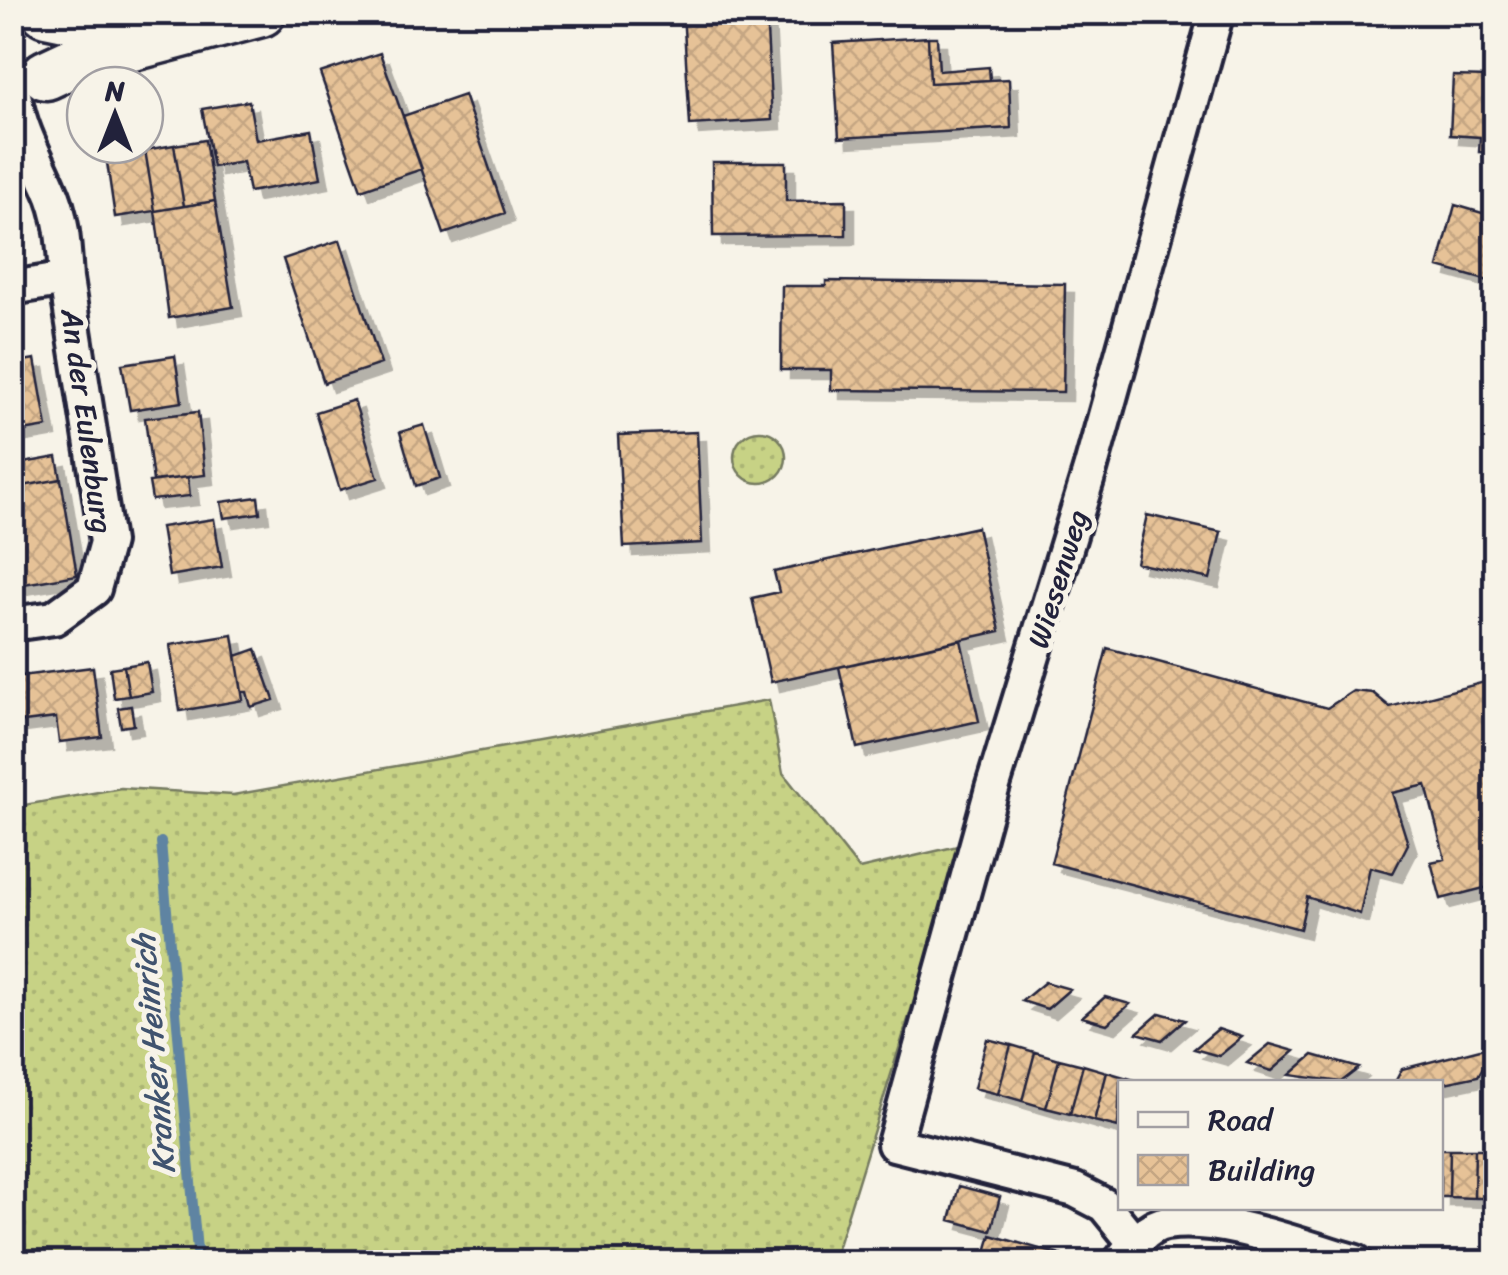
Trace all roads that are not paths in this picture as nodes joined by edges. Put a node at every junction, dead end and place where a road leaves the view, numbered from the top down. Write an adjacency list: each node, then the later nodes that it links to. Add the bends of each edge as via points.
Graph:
1 (46, 12): 2 (main road, via 99,24); 4 (main road, via 55,43)
2 (261, 12): 4 (main road, via 76,60)
3 (1217, 12): 8 (street, Wiesenweg, via 894,1144 1075,1190 1104,1205)
4 (25, 91): 5 (street, An der Eulenburg, via 30,150 62,226)
5 (66, 279): 6 (street, An der Eulenburg); 7 (street, An der Eulenburg, via 107,542 94,589 54,618)
6 (12, 288)
7 (12, 624)
8 (1127, 1252): 9 (street, via 1163,1222 1204,1224)
9 (1356, 1262)

